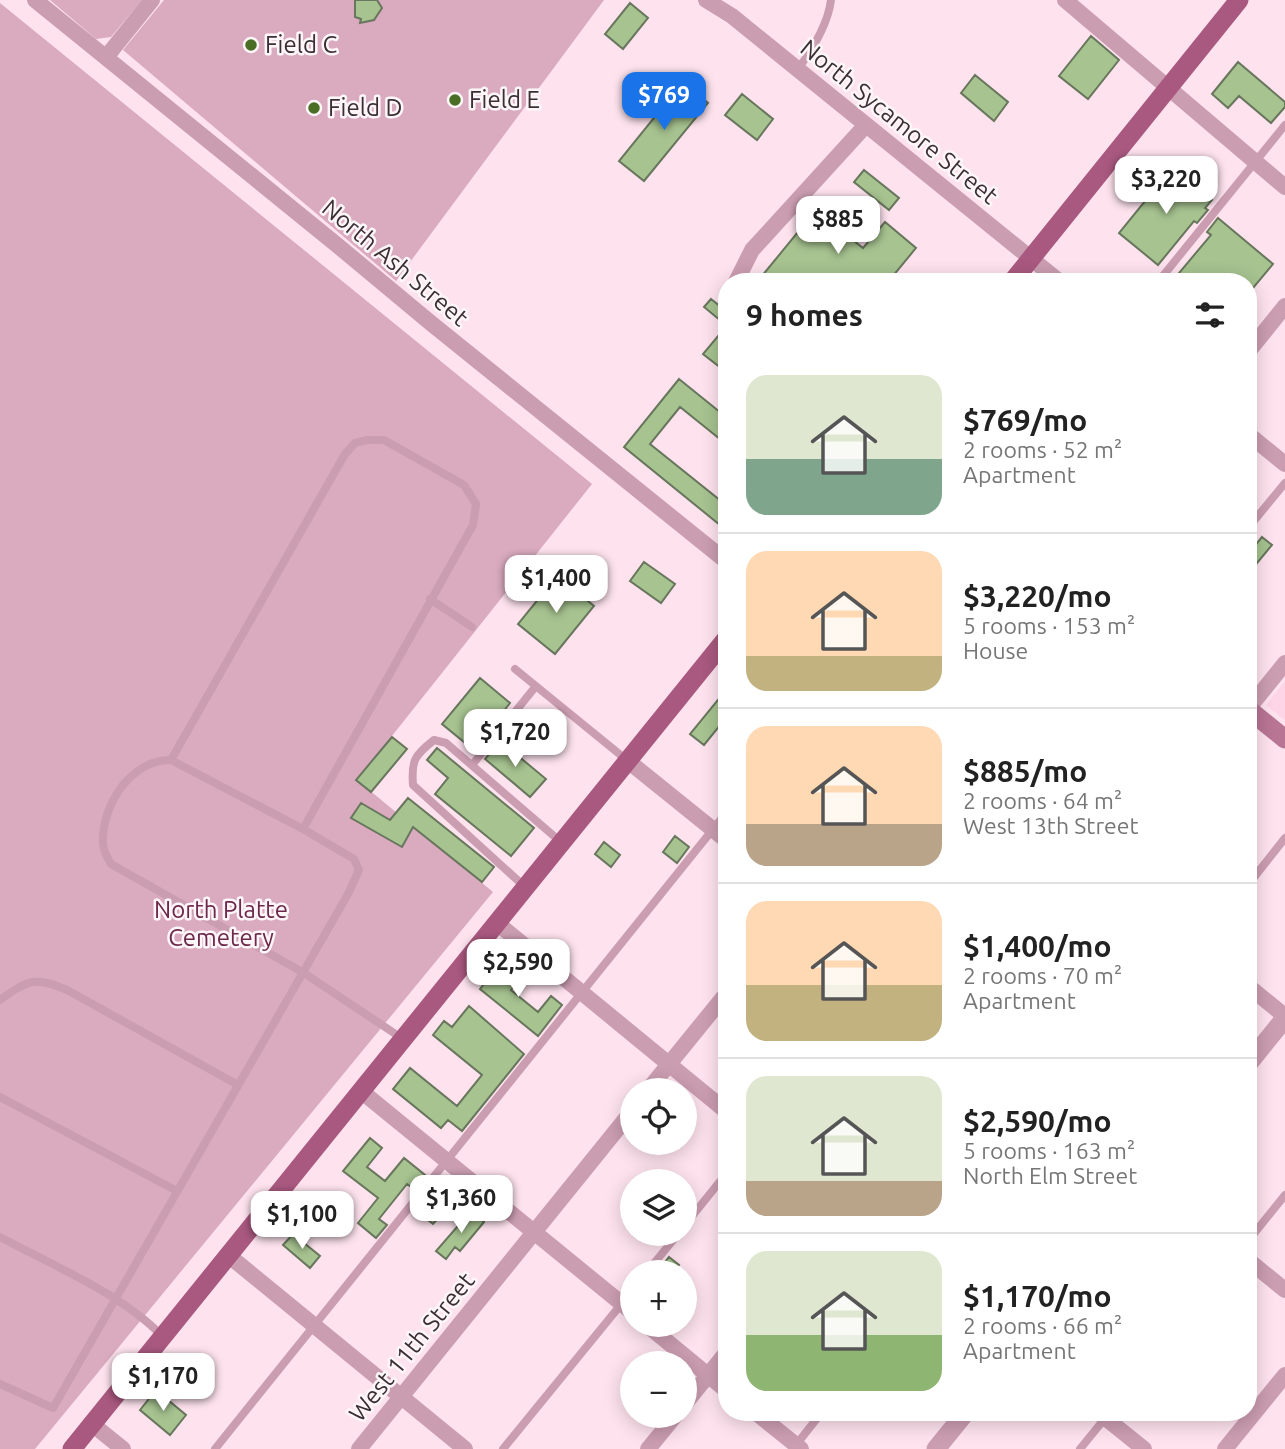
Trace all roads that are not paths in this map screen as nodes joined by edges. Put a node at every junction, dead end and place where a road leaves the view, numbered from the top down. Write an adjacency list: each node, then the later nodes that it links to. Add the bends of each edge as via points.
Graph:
1 (35, 0): 7 (street, North Ash Street)
2 (152, 0): 7 (street)
3 (706, 0): 8 (street, North Sycamore Street)
4 (831, 0): 8 (lane, via 823,26)
5 (1065, 0): 9 (street)
6 (1239, 0): 9 (main road)
7 (107, 56): 25 (street, North Ash Street)
8 (798, 69): 10 (street, North Sycamore Street)
9 (1170, 87): 12 (street); 14 (main road)
10 (866, 125): 14 (street, North Sycamore Street); 15 (street, via 752,250)
11 (1285, 125): 12 (lane)
12 (1255, 162): 13 (street); 18 (lane)
13 (1285, 187)
14 (1031, 258): 16 (main road); 17 (street, North Sycamore Street)
15 (740, 273)
16 (1019, 273)
17 (1049, 273)
18 (1165, 273)
19 (1285, 306): 20 (street)
20 (1257, 341)
21 (1257, 441): 22 (street)
22 (1285, 464)
23 (1285, 482): 24 (lane)
24 (1257, 517)
25 (718, 555)
26 (430, 599): 27 (lane); 35 (lane, via 473,525 476,504 464,485 384,440 355,443); 39 (lane)
27 (472, 627)
28 (718, 649): 36 (main road)
29 (1285, 663): 32 (street)
30 (515, 669): 31 (lane)
31 (536, 686): 36 (lane); 37 (lane)
32 (1257, 698)
33 (1257, 716): 34 (main road)
34 (1285, 739)
35 (171, 760): 39 (lane); 47 (lane, via 157,760 132,775 114,797 102,846 111,864)
36 (628, 761): 40 (street); 43 (main road)
37 (472, 765): 43 (lane); 45 (lane, via 446,743 434,740 411,766 413,785)
38 (718, 823): 40 (lane)
39 (303, 829): 47 (lane, via 354,859 359,870)
40 (713, 830): 41 (street); 48 (lane)
41 (718, 834)
42 (1285, 838): 44 (lane)
43 (562, 842): 45 (main road)
44 (1257, 874)
45 (526, 887): 46 (main road)
46 (497, 923): 48 (street); 53 (main road)
47 (303, 973): 53 (lane); 57 (lane)
48 (582, 993): 55 (street); 62 (lane)
49 (1257, 994): 52 (street)
50 (0, 1000): 57 (lane, via 20,985 44,980)
51 (718, 1004): 55 (street)
52 (1285, 1017): 54 (street)
53 (403, 1039): 58 (main road)
54 (1257, 1053)
55 (670, 1064): 56 (street); 60 (street)
56 (659, 1078)
57 (238, 1085): 64 (lane)
58 (361, 1091): 62 (street); 71 (main road)
59 (0, 1097): 64 (lane)
60 (718, 1104)
61 (620, 1126): 68 (street, West 11th Street)
62 (448, 1162): 68 (street); 78 (lane)
63 (718, 1184): 66 (lane)
64 (177, 1191): 76 (lane)
65 (1285, 1195): 67 (lane)
66 (697, 1210)
67 (1257, 1230)
68 (534, 1232): 75 (street); 87 (street, West 11th Street)
69 (0, 1237): 76 (lane)
70 (668, 1246): 72 (lane)
71 (228, 1255): 78 (street); 79 (main road)
72 (657, 1260)
73 (1257, 1267): 74 (street)
74 (1285, 1290)
75 (620, 1296)
76 (117, 1300): 79 (lane); 85 (lane, via 52,1408)
77 (620, 1311): 103 (lane)
78 (314, 1326): 87 (street); 100 (lane)
79 (162, 1336): 95 (main road)
80 (662, 1337): 82 (street)
81 (718, 1363): 82 (street)
82 (708, 1375): 84 (street); 86 (street)
83 (1285, 1375): 88 (street)
84 (718, 1383)
85 (0, 1384)
86 (697, 1389)
87 (401, 1397): 101 (street, West 11th Street); 102 (street)
88 (1257, 1410)
89 (766, 1421): 97 (street)
90 (816, 1421): 97 (lane)
91 (959, 1421): 105 (street)
92 (1099, 1421): 106 (lane)
93 (1112, 1421): 107 (street)
94 (1248, 1421): 108 (street)
95 (92, 1424): 98 (main road); 99 (street)
96 (665, 1428): 104 (street)
97 (797, 1448)
98 (72, 1449)
99 (123, 1449)
100 (215, 1449)
101 (359, 1449)
102 (465, 1449)
103 (503, 1449)
104 (648, 1449)
105 (936, 1449)
106 (1080, 1449)
107 (1143, 1449)
108 (1225, 1449)

